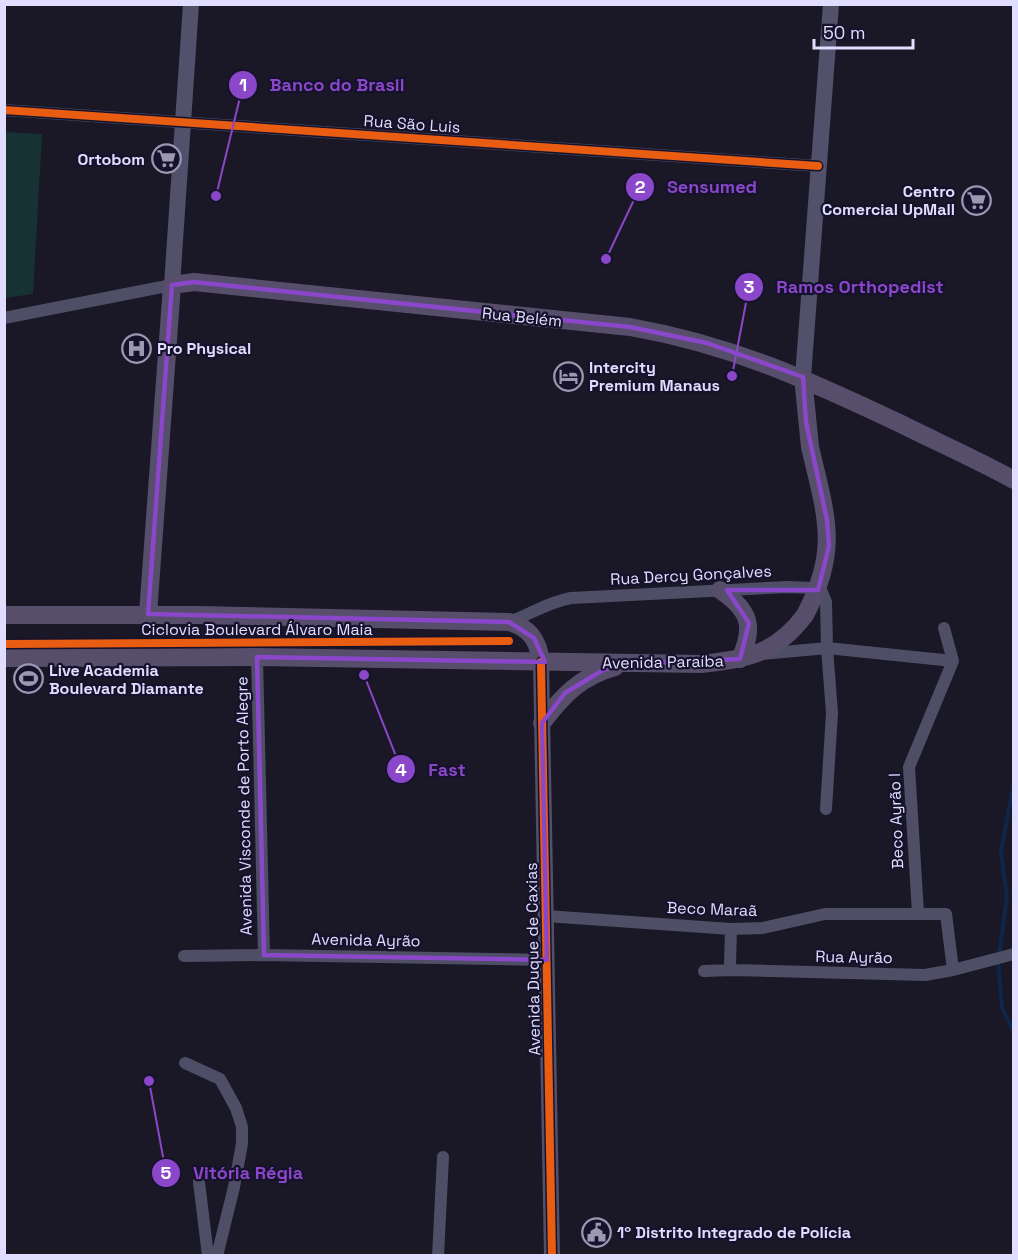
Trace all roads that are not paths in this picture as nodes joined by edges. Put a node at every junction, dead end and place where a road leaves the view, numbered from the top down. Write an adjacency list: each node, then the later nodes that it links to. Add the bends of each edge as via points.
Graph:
1 (191, 4): 4 (main road)
2 (831, 4): 5 (main road)
3 (4, 110): 4 (street, Rua São Luis)
4 (185, 122): 5 (street, Rua São Luis); 6 (main road)
5 (818, 166): 8 (main road)
6 (172, 285): 7 (street, Rua Belém); 8 (main road, Rua Belém, via 194,282 630,327 707,343); 11 (main road)
7 (4, 318)
8 (803, 377): 9 (main road, Rua Belém); 17 (main road, Avenida Paraíba, bridge, via 810,447 827,520 829,546 825,570 806,615 793,632)
9 (1014, 480)
10 (720, 590): 13 (street, Rua Dercy Gonçalves, via 571,598 551,602); 15 (street, Rua Dercy Gonçalves, via 787,587 822,592 826,602); 17 (main road, via 745,611)
11 (148, 614): 12 (main road); 13 (main road)
12 (4, 615)
13 (509, 621): 20 (main road, via 526,628 534,638)
14 (945, 628): 19 (street)
15 (827, 648): 17 (street); 19 (street); 23 (street, via 832,713)
16 (257, 657): 18 (main road, Avenida Paraíba); 20 (main road, Avenida Paraíba); 27 (street, Avenida Visconde de Porto Alegre)
17 (749, 657): 21 (main road, Avenida Paraíba, via 700,664)
18 (4, 658)
19 (953, 661): 24 (street, Beco Ayrão I, via 909,767)
20 (541, 662): 21 (main road, Avenida Paraíba); 22 (main road, Avenida Duque de Caxias)
21 (623, 664): 22 (main road, via 575,685)
22 (542, 723): 25 (main road, Avenida Duque de Caxias)
23 (826, 809)
24 (918, 913): 26 (street, Beco Maraã, via 825,914 763,928); 32 (street, Beco Maraã, via 946,914)
25 (546, 916): 26 (street, Beco Maraã); 30 (main road, Avenida Duque de Caxias)
26 (731, 929): 31 (street)
27 (264, 954): 29 (street, Avenida Ayrão); 30 (street, Avenida Ayrão)
28 (1014, 954): 32 (street, Rua Ayrão)
29 (184, 956)
30 (547, 960): 40 (main road, Avenida Duque de Caxias)
31 (733, 970): 32 (street, Rua Ayrão, via 925,975); 33 (street, Rua Ayrão)
32 (953, 970)
33 (704, 971)
34 (185, 1063): 38 (street, via 220,1079 242,1127 234,1187)
35 (443, 1157): 39 (street)
36 (199, 1182): 37 (street)
37 (208, 1256)
38 (217, 1256)
39 (438, 1256)
40 (552, 1256)

